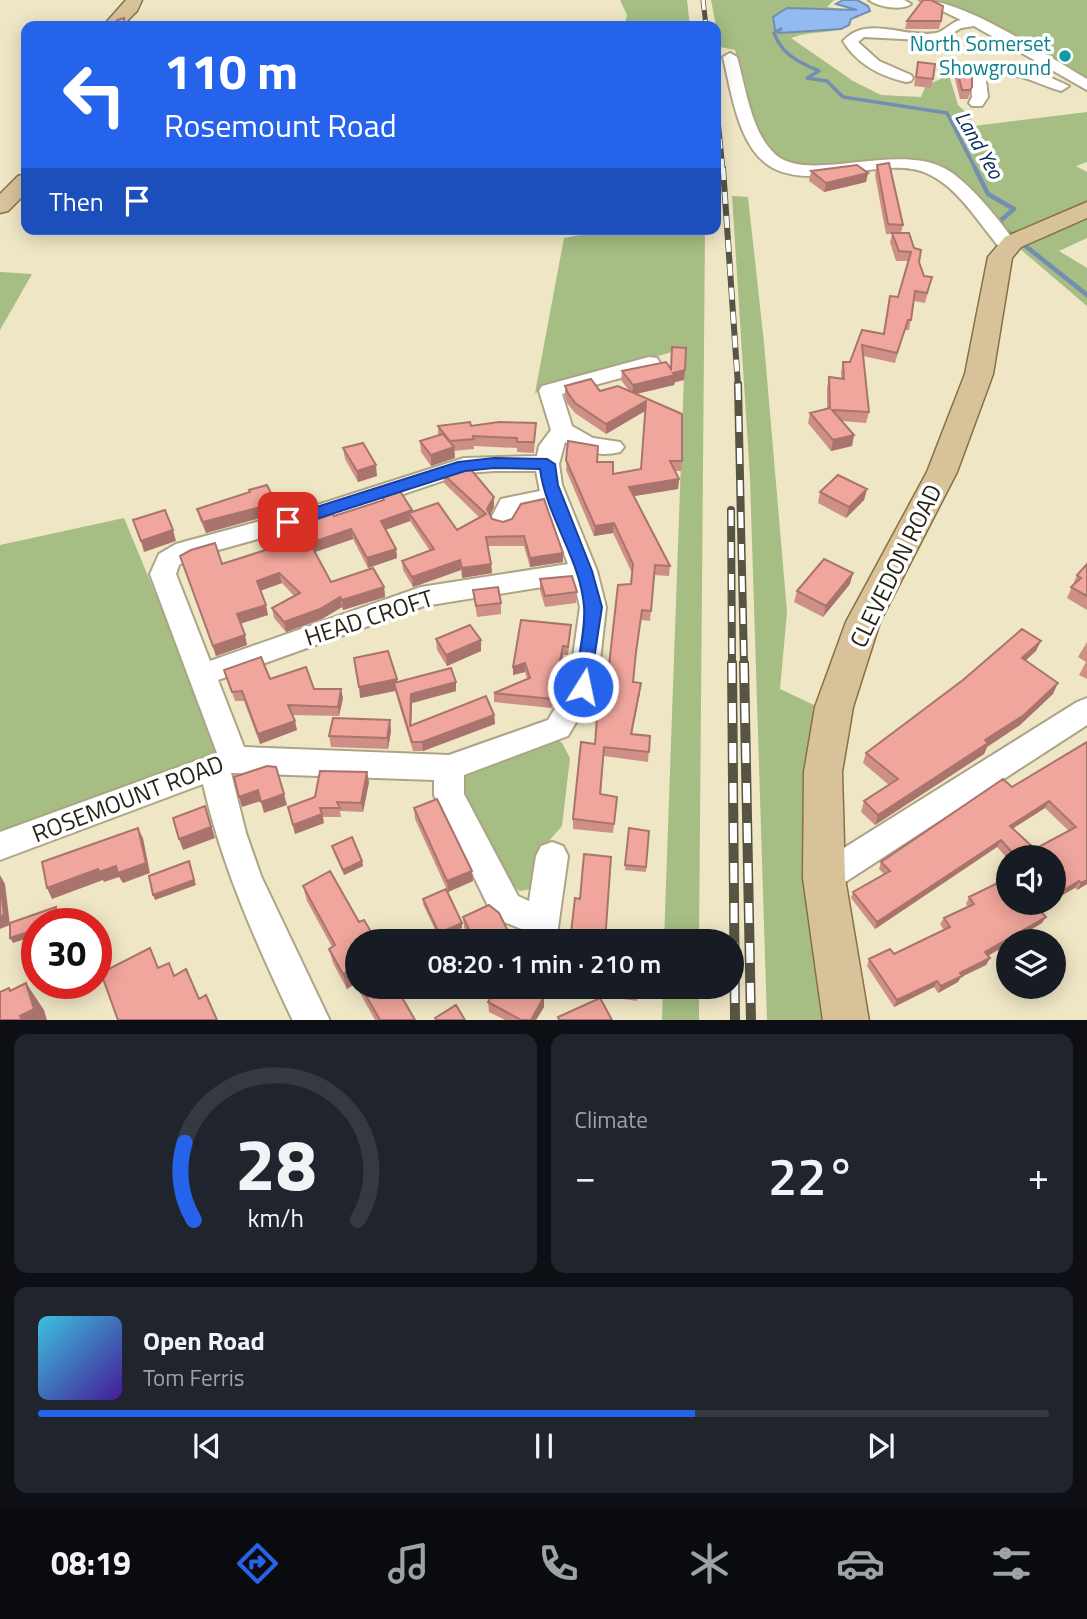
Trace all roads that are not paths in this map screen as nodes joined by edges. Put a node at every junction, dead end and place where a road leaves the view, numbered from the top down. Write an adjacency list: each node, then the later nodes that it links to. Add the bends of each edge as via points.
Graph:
1 (134, 0): 5 (main road)
2 (876, 0): 4 (street)
3 (927, 0): 6 (street)
4 (904, 4)
5 (117, 21)
6 (976, 22): 8 (street, via 957,25 940,37 861,33 850,41 878,66); 9 (street)
7 (730, 57): 14 (street, via 747,122 775,163 817,169 880,163 931,168 976,206 991,228)
8 (905, 78)
9 (1086, 84): 10 (street, via 1063,87 1031,72 986,74 978,79)
10 (978, 103)
11 (21, 186): 12 (main road)
12 (0, 206)
13 (1087, 209): 14 (main road)
14 (1015, 242): 28 (main road, CLEVEDON ROAD, via 1000,257 979,374 951,450 863,622 834,707 823,772)
15 (649, 363): 16 (street, via 550,391)
16 (562, 430): 17 (street, via 588,444); 18 (street, via 551,446)
17 (612, 447)
18 (547, 464): 19 (street, ROSEMOUNT ROAD); 22 (street, ROSEMOUNT ROAD, via 464,466 314,515 185,550 168,561 163,574)
19 (554, 496): 20 (street, via 510,505); 21 (street, ROSEMOUNT ROAD)
20 (502, 520)
21 (584, 571): 22 (street, HEAD CROFT, via 421,597); 25 (street, ROSEMOUNT ROAD, via 593,607 583,687 572,708 558,727)
22 (201, 675): 24 (street, ROSEMOUNT ROAD, via 220,726)
23 (1087, 710): 28 (street)
24 (224, 763): 25 (street, ROSEMOUNT ROAD); 26 (street, ROSEMOUNT ROAD); 31 (street, ROSEMOUNT ROAD, via 236,851 271,939)
25 (449, 768): 29 (street, via 449,795 506,906)
26 (0, 846)
27 (552, 856): 30 (street)
28 (824, 878): 32 (main road, CLEVEDON ROAD)
29 (537, 929)
30 (541, 929)
31 (312, 1020)
32 (846, 1020)

